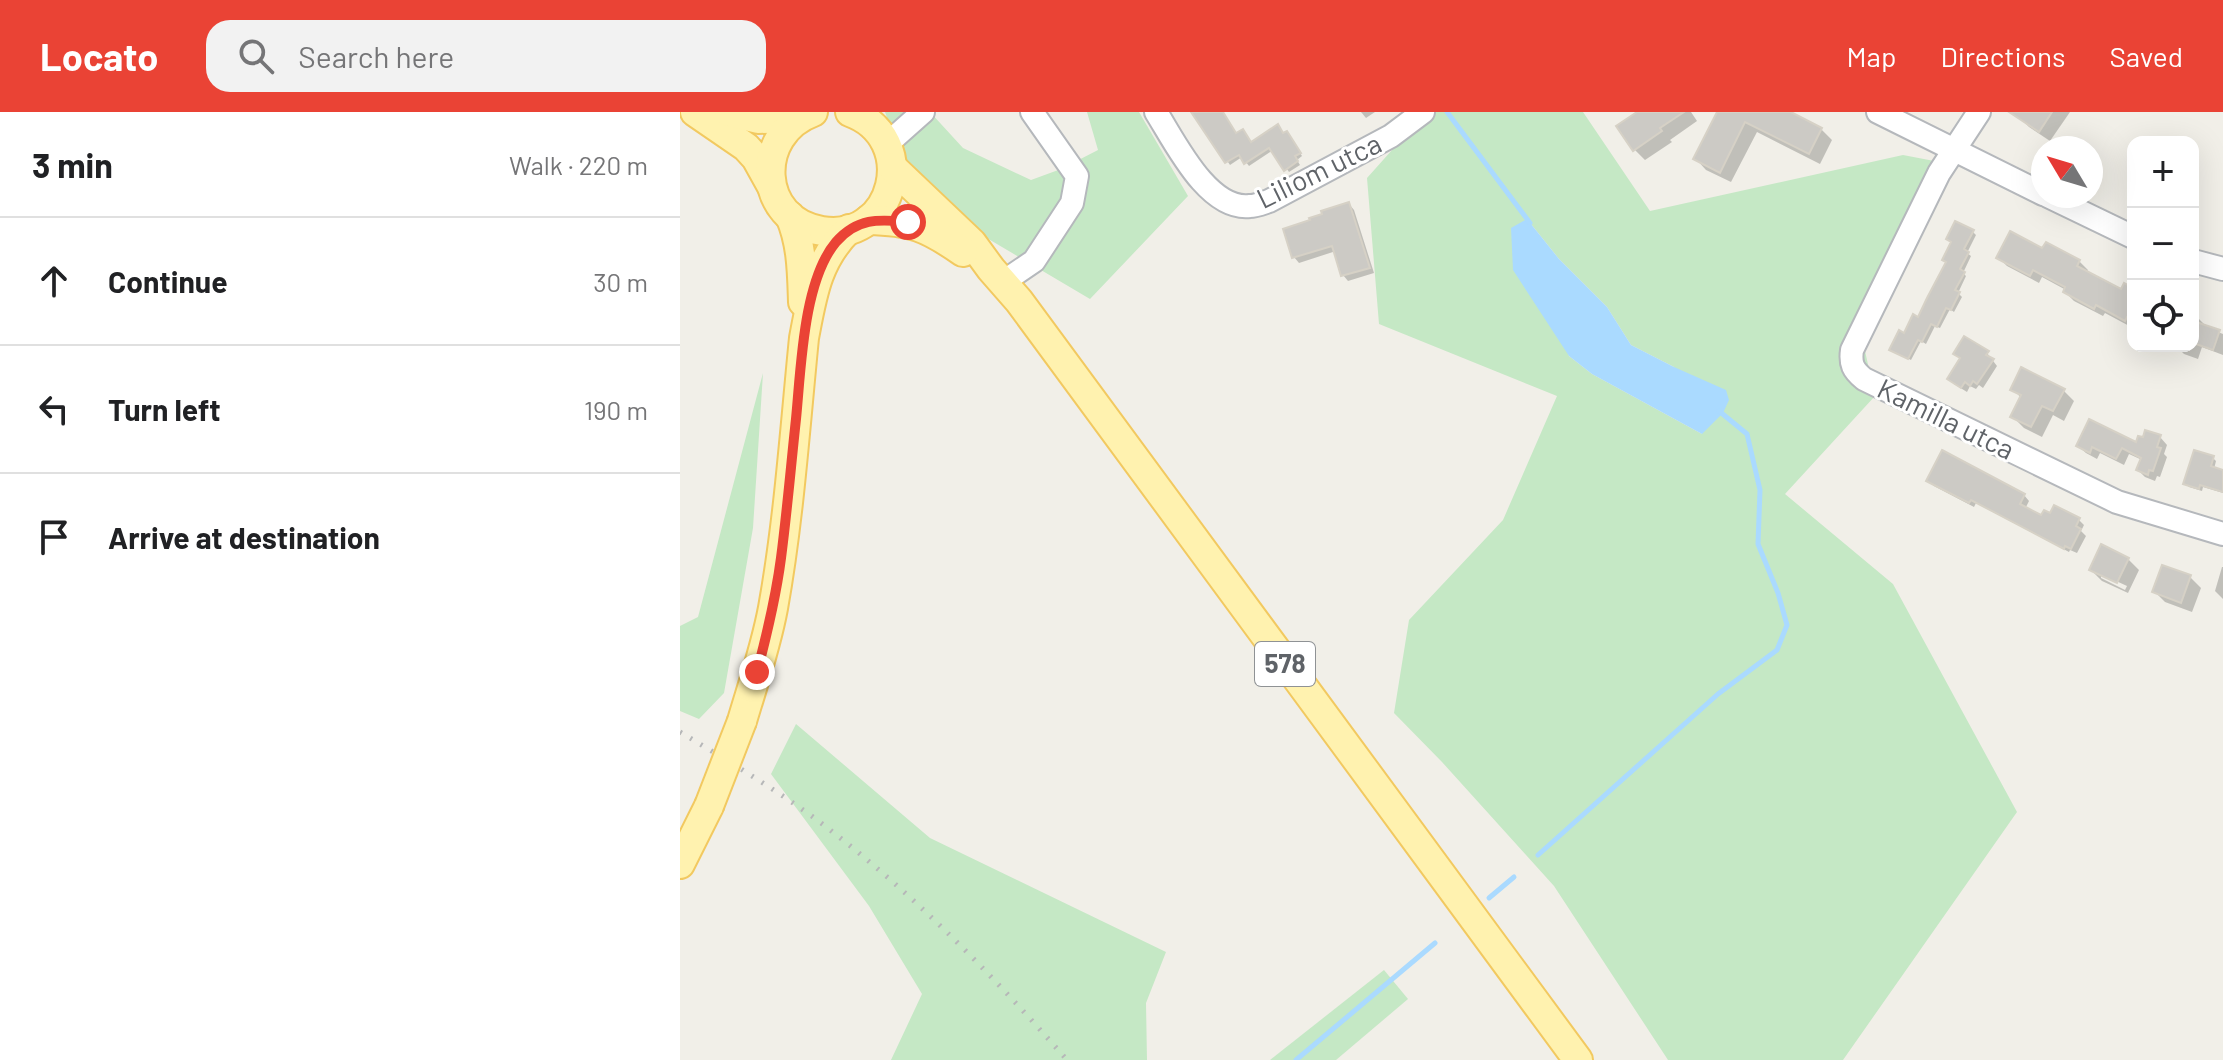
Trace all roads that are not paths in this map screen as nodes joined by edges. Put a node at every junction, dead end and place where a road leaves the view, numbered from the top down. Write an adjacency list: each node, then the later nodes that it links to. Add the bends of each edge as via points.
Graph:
1 (695, 112): 13 (main road, via 746,147)
2 (729, 112): 10 (main road, via 758,119)
3 (850, 112): 11 (main road)
4 (923, 112): 11 (street)
5 (1032, 112): 21 (street, via 1077,176 1072,203 1034,261)
6 (1156, 112): 9 (street, Liliom utca, via 1198,178 1214,194 1249,207 1391,136)
7 (1878, 112): 12 (street)
8 (1979, 112): 12 (street)
9 (1421, 113)
10 (808, 114): 13 (main road, via 786,129 773,151)
11 (883, 138): 17 (main road, via 892,177 887,197); 21 (main road, 578)
12 (1954, 151): 14 (street); 23 (street, Kamilla utca, via 1852,350 1855,371 2117,502)
13 (771, 185): 16 (main road)
14 (2031, 188)
15 (2073, 208): 18 (street)
16 (790, 216): 17 (main road, via 813,230 831,232); 22 (main road, via 800,248)
17 (858, 224): 21 (main road, 578, via 908,222 924,227); 22 (main road, via 836,242 823,264)
18 (2127, 234)
19 (2199, 263): 20 (street)
20 (2223, 269)
21 (997, 276): 25 (main road, 578)
22 (804, 338): 24 (main road, bridge, via 773,611 742,721)
23 (2223, 534)
24 (680, 864)
25 (1578, 1060)

